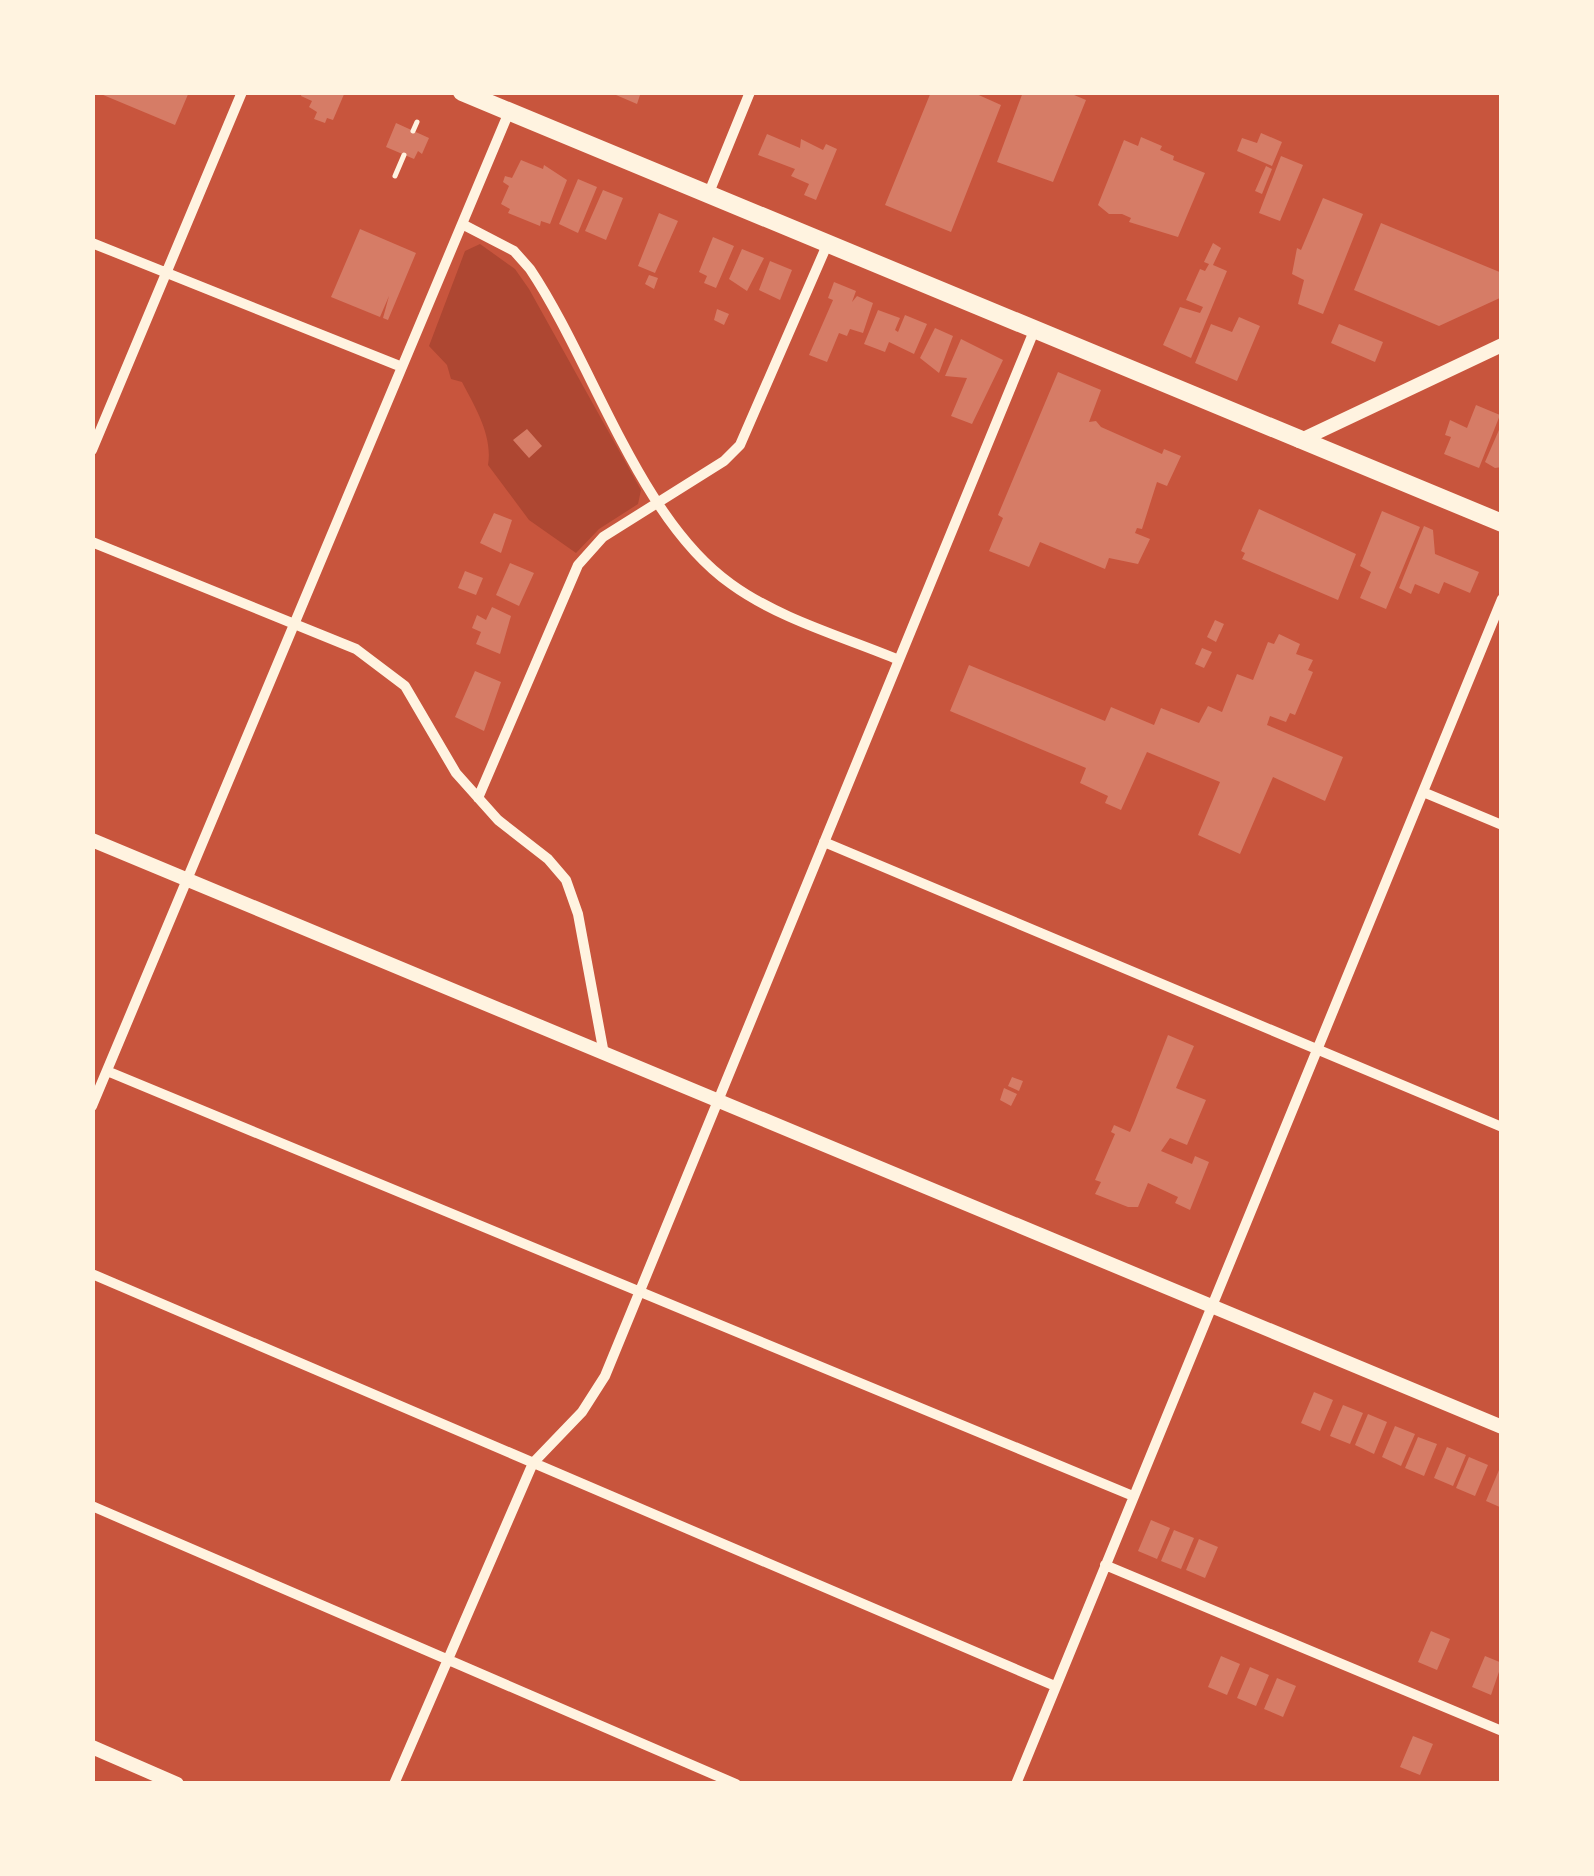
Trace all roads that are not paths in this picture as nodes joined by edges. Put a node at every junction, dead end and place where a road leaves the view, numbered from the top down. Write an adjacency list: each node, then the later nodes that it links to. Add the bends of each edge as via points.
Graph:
1 (242, 92): 13 (street)
2 (462, 92): 4 (main road)
3 (750, 92): 9 (street)
4 (508, 112): 9 (main road); 10 (street)
5 (417, 122): 6 (lane)
6 (414, 131)
7 (404, 155): 8 (lane)
8 (396, 176)
9 (708, 195): 12 (main road)
10 (462, 224): 16 (street); 19 (street, via 514,251 530,269)
11 (92, 243): 13 (street)
12 (827, 245): 14 (main road); 19 (street, via 740,446)
13 (166, 272): 16 (street); 18 (street)
14 (1034, 331): 17 (main road); 24 (street)
15 (1502, 346): 17 (street)
16 (402, 367): 23 (street)
17 (1299, 441): 20 (main road)
18 (92, 450)
19 (657, 499): 24 (street, via 698,556 746,594); 26 (street, via 578,565)
20 (1502, 523)
21 (92, 542): 23 (street)
22 (1502, 598): 25 (street)
23 (293, 625): 26 (street, via 372,657 396,678); 30 (street)
24 (899, 660): 29 (street)
25 (1423, 792): 27 (street); 31 (street)
26 (478, 798): 32 (street, via 566,880)
27 (1502, 825)
28 (92, 840): 30 (street)
29 (824, 842): 31 (street); 34 (street)
30 (187, 880): 32 (street); 33 (street)
31 (1317, 1049): 36 (street); 39 (street)
32 (604, 1054): 34 (street)
33 (107, 1071): 35 (street); 38 (street)
34 (718, 1101): 38 (street); 39 (street)
35 (92, 1106)
36 (1502, 1127)
37 (92, 1274): 41 (street)
38 (640, 1290): 41 (street, via 599,1388); 42 (street)
39 (1211, 1306): 40 (street); 42 (street)
40 (1502, 1427)
41 (532, 1463): 45 (street); 46 (street)
42 (1133, 1496): 44 (street)
43 (92, 1506): 45 (street)
44 (1105, 1565): 46 (street); 47 (street)
45 (447, 1660): 50 (street); 51 (street)
46 (1055, 1686): 52 (street)
47 (1502, 1731)
48 (92, 1747): 49 (street)
49 (177, 1784)
50 (394, 1784)
51 (736, 1784)
52 (1016, 1784)

